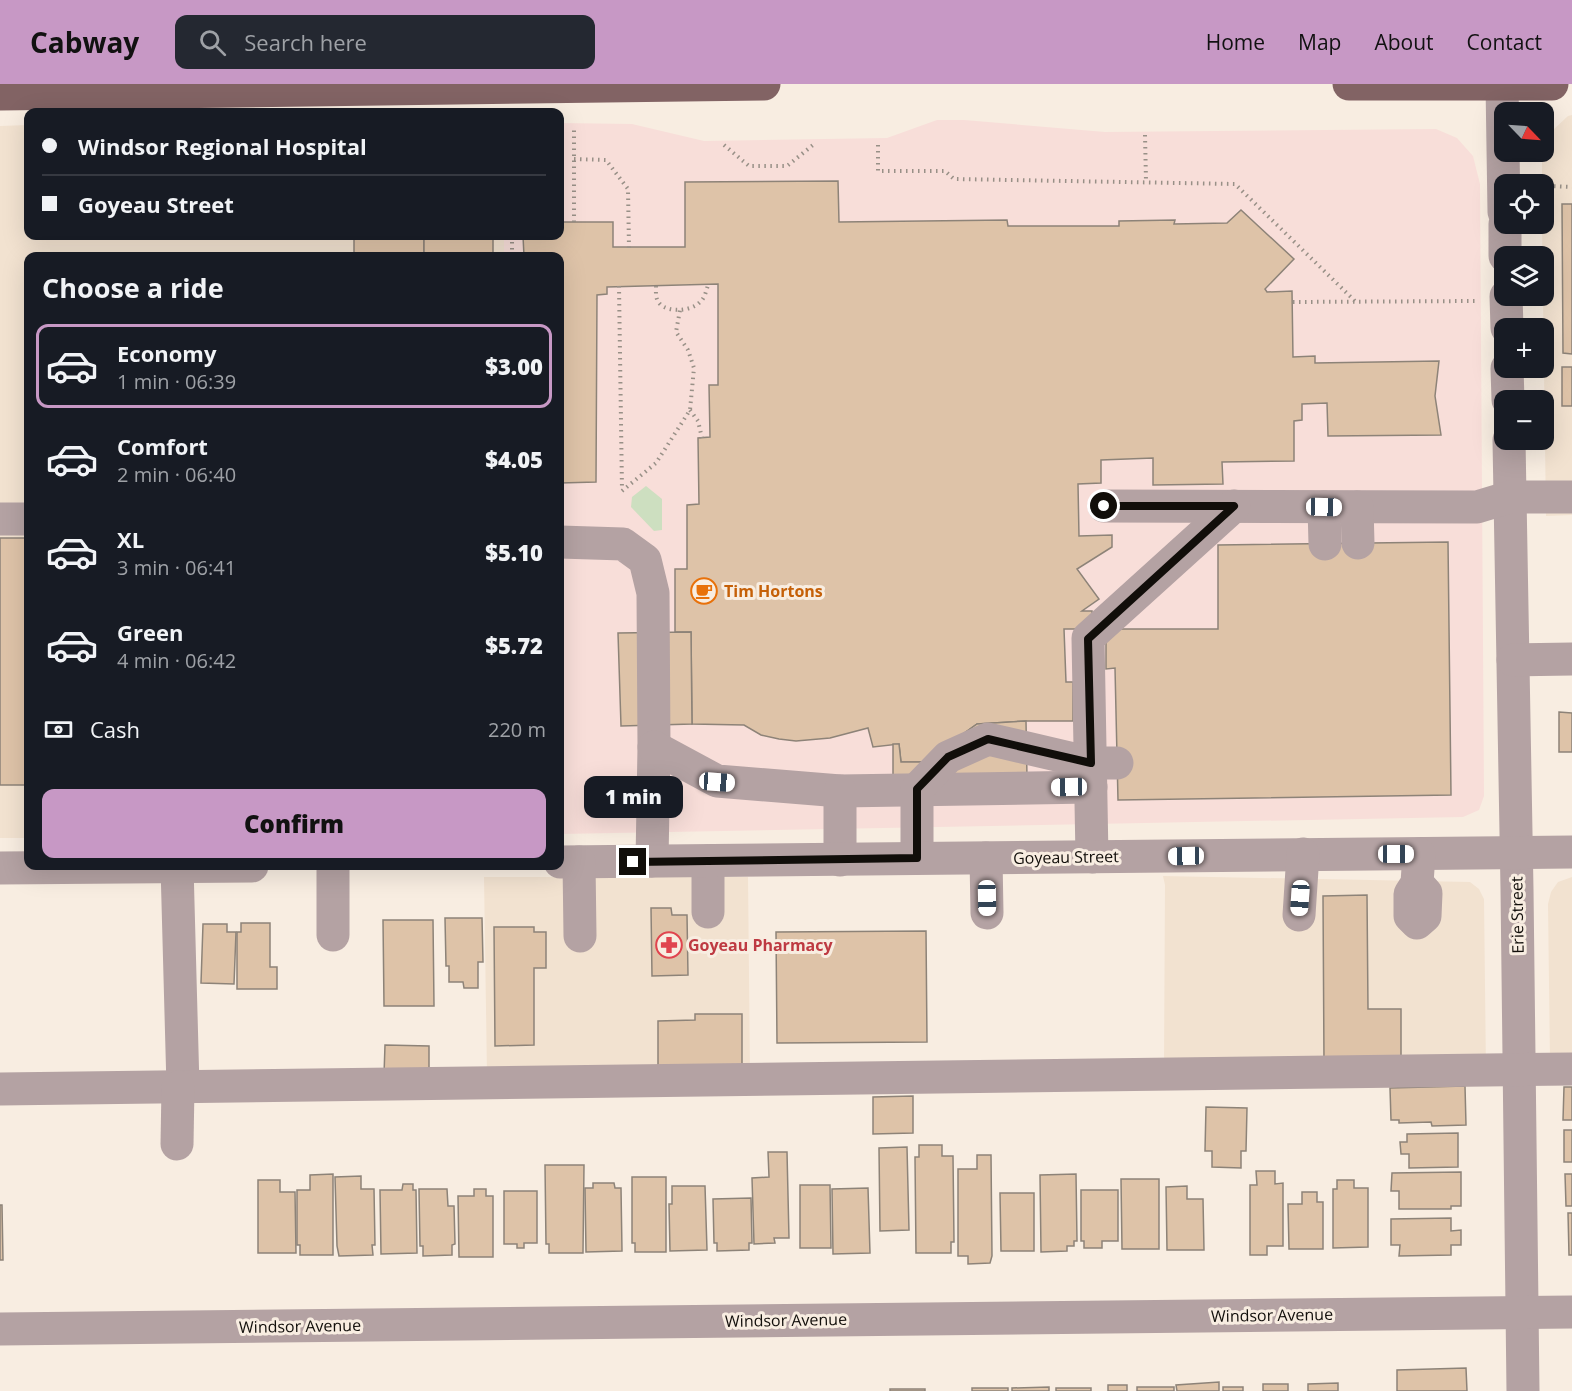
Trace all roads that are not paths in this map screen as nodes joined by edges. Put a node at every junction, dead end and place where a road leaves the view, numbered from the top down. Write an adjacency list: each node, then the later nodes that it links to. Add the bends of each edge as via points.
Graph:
1 (737, 84): 2 (main road); 6 (main road)
2 (764, 84)
3 (1349, 84): 5 (main road)
4 (1552, 84): 5 (main road)
5 (1502, 85): 10 (street)
6 (447, 86): 7 (main road)
7 (319, 87): 8 (main road)
8 (145, 88): 9 (main road)
9 (10, 91)
10 (1503, 174)
11 (1491, 298): 12 (street)
12 (1502, 318)
13 (1509, 450): 14 (street, Erie Street)
14 (1510, 497): 15 (street); 19 (street, via 1477,507); 26 (street, Erie Street)
15 (1572, 497)
16 (1104, 506): 17 (street)
17 (1234, 506): 18 (street); 28 (street, via 1088,639)
18 (1324, 507): 19 (street); 24 (street)
19 (1357, 507): 23 (street)
20 (0, 519): 21 (street)
21 (24, 519)
22 (564, 542): 27 (street, via 623,544 645,560 653,593)
23 (1358, 543)
24 (1325, 544)
25 (1572, 659): 26 (street)
26 (1513, 660): 31 (street, Erie Street)
27 (654, 747): 30 (street, via 717,782); 38 (street)
28 (1100, 771): 29 (street); 29 (street, via 988,739 948,757); 34 (street)
29 (917, 789): 30 (street); 35 (street)
30 (840, 790): 37 (street)
31 (1516, 852): 32 (street, Goyeau Street); 33 (street, Goyeau Street, via 1418,869); 51 (street, Erie Street)
32 (1572, 852)
33 (1303, 854): 34 (street, Goyeau Street); 47 (street)
34 (1092, 857): 36 (street, Goyeau Street)
35 (917, 858): 36 (street, Goyeau Street); 37 (street, Goyeau Street)
36 (986, 858): 46 (street)
37 (840, 860): 39 (street, Goyeau Street)
38 (652, 861): 39 (street, Goyeau Street); 40 (street, Goyeau Street)
39 (708, 861): 45 (street)
40 (569, 862): 49 (street)
41 (0, 868): 42 (street)
42 (24, 868)
43 (177, 870): 52 (street)
44 (333, 870): 48 (street)
45 (708, 912)
46 (987, 913)
47 (1299, 915)
48 (333, 934)
49 (580, 936)
50 (1572, 1069): 51 (street)
51 (1518, 1070): 52 (street); 55 (street, Erie Street)
52 (174, 1087): 53 (street); 54 (street)
53 (0, 1089)
54 (168, 1144)
55 (1522, 1312): 56 (street, Windsor Avenue); 57 (street, Windsor Avenue); 58 (street, Erie Street)
56 (1572, 1312)
57 (0, 1329)
58 (1522, 1391)

